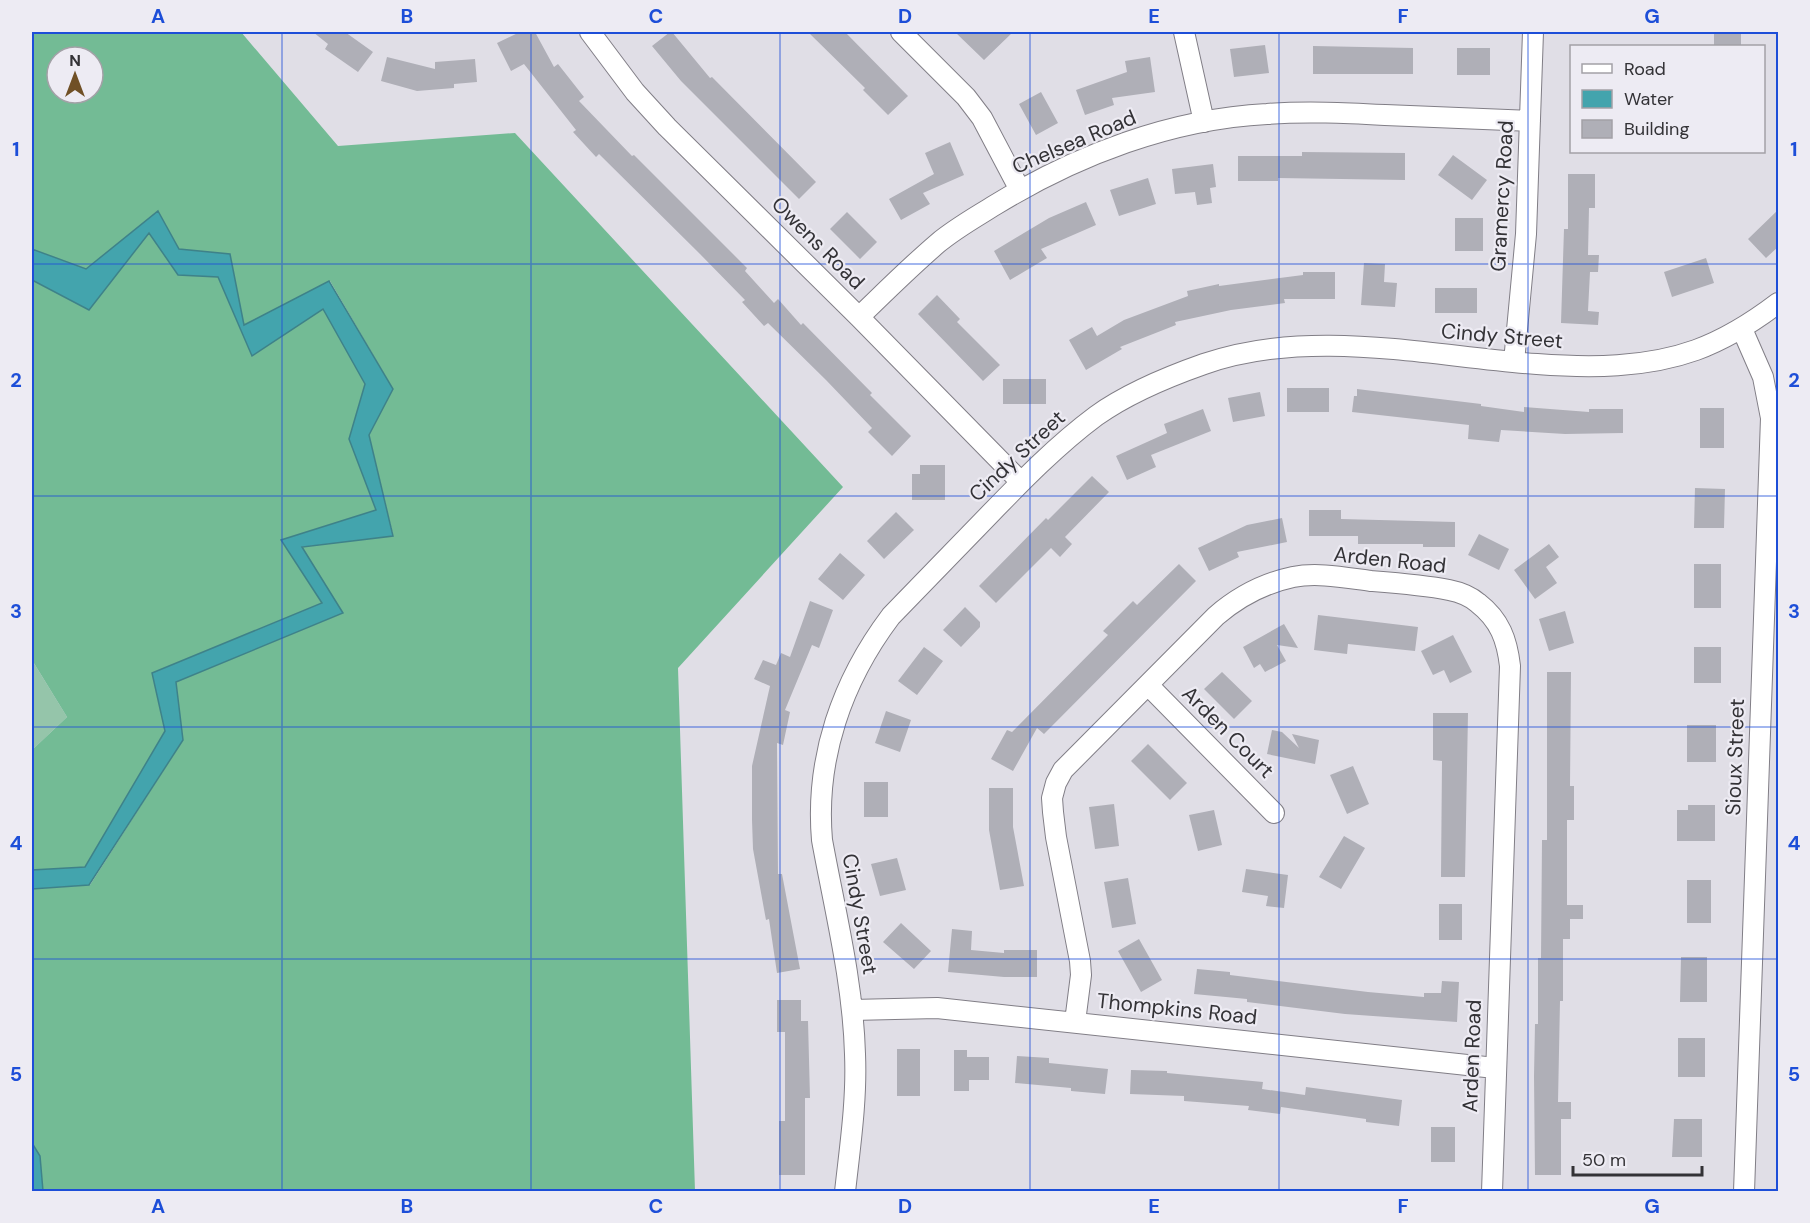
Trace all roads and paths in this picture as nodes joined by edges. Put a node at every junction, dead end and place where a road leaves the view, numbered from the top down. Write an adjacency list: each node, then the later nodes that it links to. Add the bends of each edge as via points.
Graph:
1 (590, 32): 9 (street, Owens Road, via 667,127)
2 (901, 32): 7 (street, via 982,118)
3 (1184, 32): 6 (street)
4 (1533, 32): 5 (street, Gramercy Road)
5 (1530, 121): 6 (street, Chelsea Road, via 1313,112); 11 (street, Gramercy Road, via 1526,234)
6 (1204, 122): 7 (street, Chelsea Road, via 1119,145)
7 (1020, 190): 9 (street, Chelsea Road, via 959,227)
8 (1779, 303): 10 (street, Cindy Street)
9 (859, 317): 12 (street, Owens Road)
10 (1742, 329): 11 (street, Cindy Street, via 1694,351 1641,362 1572,367); 13 (street, Sioux Street, via 1763,377 1771,417)
11 (1514, 362): 12 (street, Cindy Street, via 1339,345 1229,356 1176,374 1113,405 1073,434)
12 (1021, 482): 16 (street, Cindy Street, via 891,616 864,657 835,719 824,768 820,814)
13 (1772, 546): 21 (street, Sioux Street)
14 (1148, 685): 15 (street, Arden Court); 17 (street, Arden Road, via 1063,770 1052,798 1080,961); 18 (street, Arden Road, via 1229,605 1260,588 1296,576 1450,590 1476,601 1497,621 1506,640 1510,666)
15 (1274, 813)
16 (852, 1010): 17 (street, Thompkins Road, via 937,1008); 19 (street, Cindy Street, via 854,1104)
17 (1075, 1022): 18 (street, Thompkins Road)
18 (1496, 1068): 20 (street, Arden Road)
19 (845, 1191)
20 (1492, 1191)
21 (1744, 1191)

